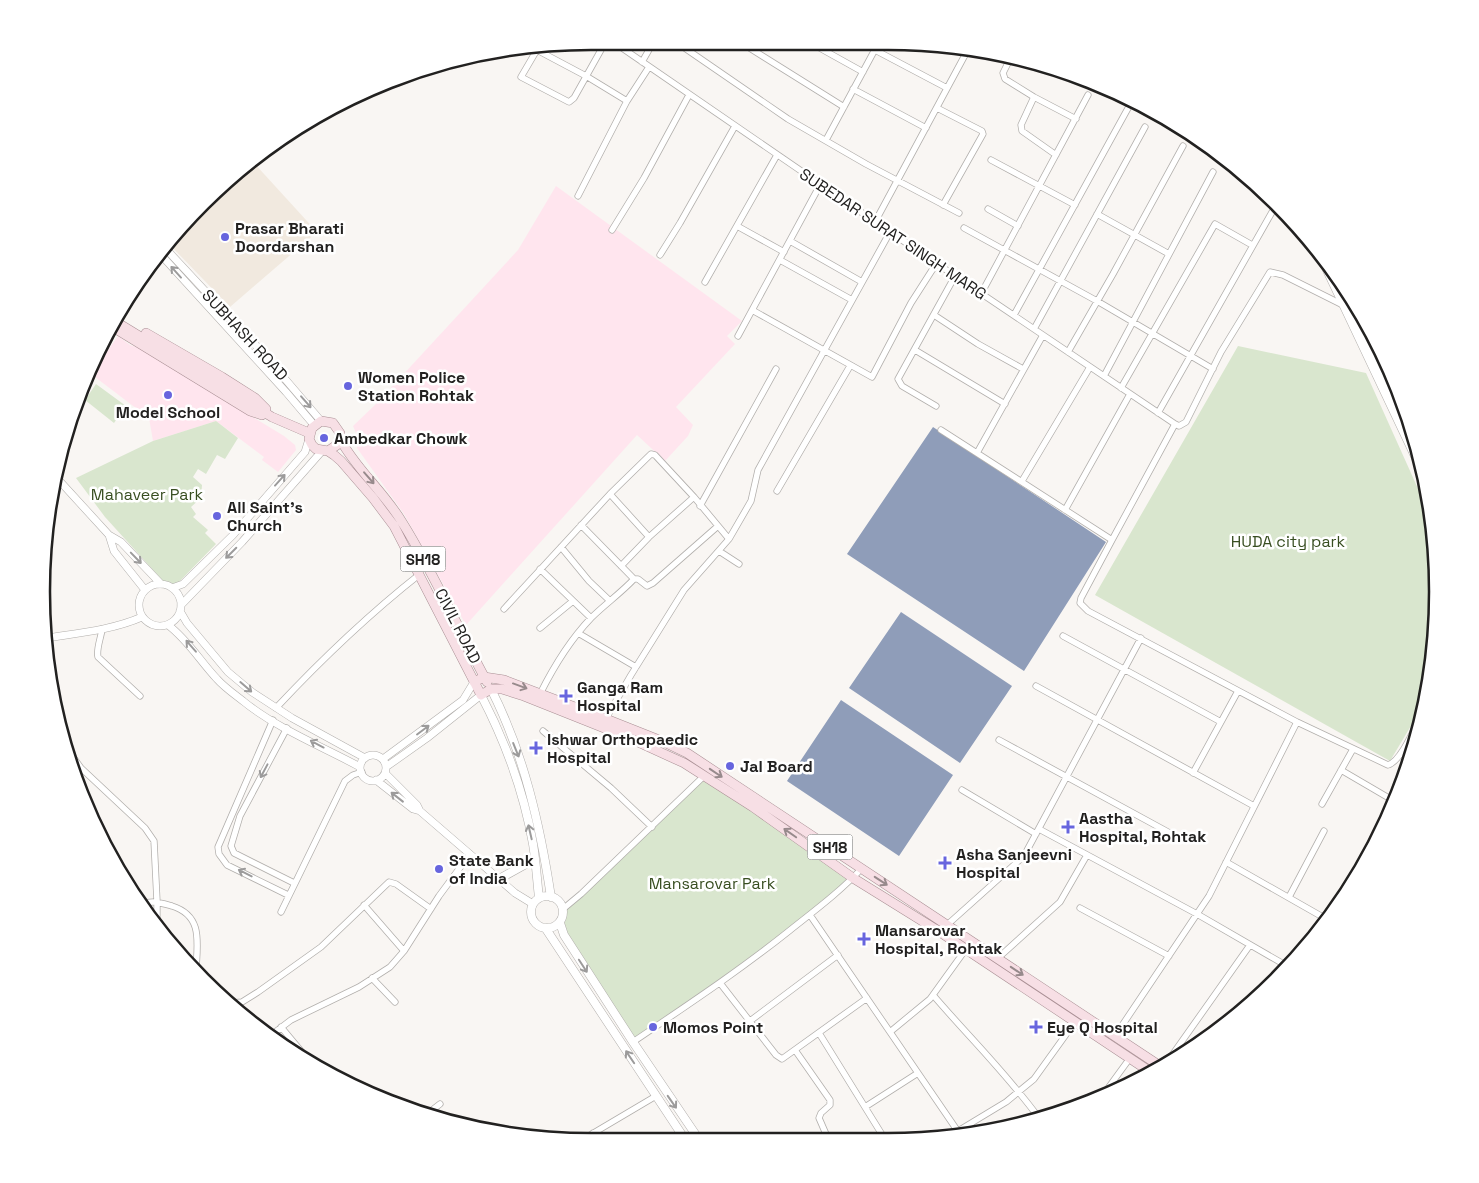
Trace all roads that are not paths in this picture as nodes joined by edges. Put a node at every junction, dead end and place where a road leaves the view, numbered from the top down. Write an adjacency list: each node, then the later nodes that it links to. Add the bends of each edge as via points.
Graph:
1 (601, 50): 15 (street)
2 (625, 50): 11 (street, SUBEDAR SURAT SINGH MARG)
3 (649, 50): 11 (street)
4 (688, 50): 29 (street, via 788,119)
5 (753, 50): 22 (street)
6 (823, 50): 14 (street)
7 (875, 50): 14 (street); 16 (street)
8 (544, 52): 15 (street)
9 (535, 53): 15 (street, via 521,77 564,101 574,98)
10 (964, 56): 16 (street)
11 (642, 62): 13 (street, SUBEDAR SURAT SINGH MARG)
12 (1008, 63): 20 (street, via 1003,73 1005,78)
13 (649, 67): 18 (street, SUBEDAR SURAT SINGH MARG); 21 (street)
14 (863, 72): 17 (street)
15 (586, 76): 21 (street)
16 (947, 88): 24 (street)
17 (853, 90): 22 (street); 28 (street)
18 (689, 95): 26 (street, SUBEDAR SURAT SINGH MARG); 49 (street)
19 (1088, 95): 25 (street)
20 (1034, 97): 25 (street); 31 (street, via 1022,131)
21 (627, 101): 38 (street)
22 (844, 107): 29 (street)
23 (1129, 107): 39 (street)
24 (936, 108): 28 (street); 40 (street, via 984,134)
25 (1076, 119): 31 (street)
26 (735, 126): 32 (street, SUBEDAR SURAT SINGH MARG); 58 (street)
27 (1145, 127): 44 (street)
28 (926, 128): 35 (street)
29 (826, 140): 35 (street)
30 (1183, 146): 51 (street)
31 (1056, 154): 37 (street)
32 (777, 155): 36 (street, SUBEDAR SURAT SINGH MARG); 46 (street)
33 (991, 160): 37 (street)
34 (1213, 172): 57 (street)
35 (897, 180): 40 (street); 45 (street)
36 (820, 185): 45 (street, SUBEDAR SURAT SINGH MARG); 52 (street)
37 (1040, 186): 39 (street); 47 (street)
38 (578, 196)
39 (1075, 204): 62 (street)
40 (943, 205): 43 (street)
41 (988, 208): 47 (street)
42 (1272, 211): 53 (street)
43 (959, 213)
44 (1097, 214): 51 (street); 64 (street)
45 (875, 222): 50 (street, SUBEDAR SURAT SINGH MARG)
46 (736, 226): 55 (street); 65 (street)
47 (1018, 226): 54 (street)
48 (964, 228): 54 (street)
49 (612, 230)
50 (890, 232): 61 (street, SUBEDAR SURAT SINGH MARG); 66 (street)
51 (1134, 235): 57 (street); 70 (street)
52 (790, 241): 55 (street); 66 (street)
53 (1252, 245): 81 (street, via 1215,224); 87 (street)
54 (1004, 251): 62 (street); 68 (street)
55 (784, 252): 60 (street)
56 (169, 253): 74 (street, SUBHASH ROAD)
57 (1169, 254): 77 (street)
58 (660, 255)
59 (165, 259): 74 (street, SUBHASH ROAD, one-way to 59)
60 (780, 260): 69 (street); 72 (street)
61 (936, 264): 63 (street, SUBEDAR SURAT SINGH MARG); 88 (street, via 874,375 869,377)
62 (1039, 269): 64 (street); 75 (street)
63 (955, 276): 68 (street, SUBEDAR SURAT SINGH MARG); 73 (street)
64 (1060, 281): 70 (street); 79 (street)
65 (705, 282)
66 (862, 282): 69 (street)
67 (1333, 284): 71 (main road)
68 (981, 294): 75 (street, SUBEDAR SURAT SINGH MARG)
69 (852, 300): 84 (street)
70 (1097, 301): 77 (street); 86 (street)
71 (1343, 305): 92 (street, via 1283,275 1270,272); 109 (main road)
72 (752, 310): 83 (street); 84 (street)
73 (934, 315): 85 (street); 93 (street)
74 (222, 316): 90 (street, SUBHASH ROAD); 94 (street, SUBHASH ROAD)
75 (1014, 316): 79 (street, SUBEDAR SURAT SINGH MARG)
76 (123, 321): 103 (main road, SH18, via 255,398)
77 (1132, 322): 81 (street); 95 (street)
78 (121, 325): 103 (main road)
79 (1034, 329): 82 (street, SUBEDAR SURAT SINGH MARG)
80 (118, 330): 103 (main road, SH18, via 250,410)
81 (1152, 334): 87 (street); 97 (street)
82 (1043, 335): 86 (street, SUBEDAR SURAT SINGH MARG); 93 (street)
83 (738, 336)
84 (824, 350): 88 (street); 123 (street, via 758,470 751,500)
85 (915, 350): 100 (street); 101 (street, via 898,379 899,383)
86 (1068, 352): 89 (street, SUBEDAR SURAT SINGH MARG)
87 (1190, 356): 92 (street); 102 (street)
88 (850, 366): 114 (street)
89 (1090, 366): 95 (street, SUBEDAR SURAT SINGH MARG); 112 (street)
90 (274, 367): 94 (street); 96 (street, SUBHASH ROAD)
91 (776, 369): 117 (street)
92 (1213, 369): 105 (street, via 1186,422 1179,426)
93 (1022, 370): 100 (street)
94 (267, 372): 98 (street, SUBHASH ROAD)
95 (1104, 376): 97 (street, SUBEDAR SURAT SINGH MARG)
96 (290, 384): 98 (street); 104 (street, SUBHASH ROAD, one-way to 104)
97 (1121, 388): 99 (street, SUBEDAR SURAT SINGH MARG)
98 (284, 390): 104 (street, SUBHASH ROAD)
99 (1130, 394): 102 (street, SUBEDAR SURAT SINGH MARG); 118 (street)
100 (1005, 404): 111 (street)
101 (936, 406)
102 (1158, 413): 105 (street, SUBEDAR SURAT SINGH MARG)
103 (272, 417): 107 (main road, SH18)
104 (318, 423): 107 (main road); 108 (main road, SH18, via 333,423)
105 (1175, 424): 124 (street)
106 (941, 430): 111 (street)
107 (309, 436): 110 (main road, SH18, via 316,449); 133 (street, one-way to 107, via 183,584 233,535 305,452)
108 (340, 439): 110 (main road, via 337,445); 150 (main road, CIVIL ROAD / SH18, one-way to 150, via 402,521)
109 (1408, 441)
110 (325, 451): 130 (main road, CIVIL ROAD / SH18, via 341,461 373,498 394,526); 137 (street, one-way to 137)
111 (977, 453): 112 (street)
112 (1022, 481): 118 (street)
113 (61, 482): 121 (street)
114 (778, 491)
115 (610, 494): 116 (street, via 653,454); 119 (street); 122 (street)
116 (694, 497): 117 (street); 122 (street)
117 (700, 506): 120 (street)
118 (1065, 510): 124 (street)
119 (580, 525): 125 (street); 128 (street)
120 (718, 526): 123 (street); 131 (street, via 653,583 648,586)
121 (109, 535): 132 (street, one-way to 132, via 121,542); 134 (street, via 114,552)
122 (649, 537): 128 (street)
123 (729, 539): 126 (street)
124 (1112, 540): 147 (street, via 1080,603 1088,611)
125 (561, 547): 129 (street); 135 (street)
126 (719, 551): 127 (street); 148 (street, via 684,590)
127 (739, 564)
128 (621, 566): 131 (street)
129 (540, 569): 136 (street); 138 (street)
130 (420, 574): 151 (main road, CIVIL ROAD / SH18); 158 (street, via 319,662)
131 (634, 579): 135 (street)
132 (161, 584): 133 (street); 134 (street)
133 (172, 588): 137 (street, via 177,593)
134 (145, 590): 139 (street, via 139,598 138,608)
135 (609, 600): 140 (street)
136 (574, 601): 140 (street); 142 (street)
137 (180, 608): 141 (street, via 174,621); 158 (street, one-way to 158, via 187,623 228,672)
138 (504, 609)
139 (142, 617): 141 (street, via 158,627); 143 (street)
140 (591, 618): 144 (street)
141 (168, 625): 159 (street, one-way to 141, via 245,703 217,679 190,645)
142 (540, 628)
143 (102, 629): 146 (street); 157 (street, via 98,658)
144 (578, 633): 148 (street); 155 (street)
145 (1064, 636): 149 (street)
146 (52, 637)
147 (1141, 638): 149 (street); 154 (street)
148 (636, 667): 163 (street)
149 (1124, 669): 160 (street); 161 (street)
150 (484, 677): 151 (main road); 153 (main road, CIVIL ROAD / SH18); 155 (main road, SH18, one-way to 155, via 504,680)
151 (474, 682): 156 (main road, CIVIL ROAD / SH18); 172 (street, one-way to 151, via 463,700)
152 (1036, 686): 160 (street)
153 (491, 689): 156 (main road); 163 (main road, SH18, via 502,689); 200 (main road, one-way to 200, via 524,769)
154 (1238, 691): 161 (street); 162 (street)
155 (540, 694): 163 (main road, SH18)
156 (481, 695): 174 (street); 193 (main road, one-way to 156, via 514,771)
157 (140, 696)
158 (276, 708): 171 (street)
159 (273, 720): 164 (street); 199 (street, one-way to 159, via 227,865 218,847)
160 (1097, 720): 177 (street); 179 (street)
161 (1221, 722): 177 (street)
162 (1297, 722): 168 (street); 185 (street)
163 (604, 723): 178 (main road, SH18); 183 (main road, SH18, one-way to 183, via 664,742 687,753)
164 (287, 728): 173 (street, one-way to 164); 198 (street, one-way to 198, via 240,816 231,846 234,853)
165 (543, 731): 187 (street, via 611,788)
166 (1409, 738): 169 (street)
167 (999, 740): 179 (street)
168 (1353, 749): 169 (street, via 1388,765); 175 (street)
169 (1401, 753): 170 (street)
170 (1404, 755)
171 (365, 758): 172 (street, via 373,755); 173 (street)
172 (383, 759): 174 (street)
173 (361, 770): 180 (street, via 366,778); 198 (street, via 345,781)
174 (386, 770): 180 (street); 186 (street)
175 (1341, 770): 182 (street); 184 (street)
176 (82, 773): 203 (street, via 145,828 154,841)
177 (1193, 773): 185 (street)
178 (704, 776): 183 (main road, SH18); 187 (street)
179 (1067, 777): 189 (street); 190 (street)
180 (376, 780): 186 (street, one-way to 180)
181 (962, 790): 189 (street)
182 (1388, 798)
183 (755, 804): 195 (main road, SH18); 196 (main road, SH18, one-way to 183)
184 (1322, 804)
185 (1254, 806): 194 (street)
186 (420, 811): 191 (street)
187 (652, 828): 209 (street)
188 (1324, 831): 201 (street)
189 (1038, 832): 192 (street); 216 (street, via 1024,856)
190 (1179, 838)
191 (470, 854): 197 (street); 208 (street)
192 (1087, 855): 213 (street); 223 (street, via 1060,902)
193 (535, 859): 197 (main road); 202 (main road)
194 (1226, 862): 201 (street); 213 (street, via 1210,896)
195 (862, 868): 196 (street); 216 (main road, SH18, one-way to 216)
196 (853, 878): 212 (street); 219 (main road, SH18)
197 (499, 879): 205 (street)
198 (294, 882): 199 (street)
199 (288, 895): 210 (street)
200 (551, 897): 202 (main road); 209 (main road, via 558,900)
201 (1289, 897): 214 (street)
202 (539, 898): 205 (main road)
203 (157, 901): 204 (street); 211 (street); 224 (street, via 190,916 197,930)
204 (149, 903)
205 (533, 904): 217 (main road, via 532,919)
206 (364, 905): 208 (street, via 389,882); 220 (street); 230 (street, via 321,947)
207 (1080, 908): 222 (street)
208 (431, 909): 220 (street)
209 (563, 909): 215 (main road)
210 (281, 912)
211 (157, 914)
212 (810, 914): 221 (street); 227 (street)
213 (1197, 914): 218 (street); 222 (street)
214 (1320, 916)
215 (560, 923): 217 (main road); 239 (main road, one-way to 239, via 564,935)
216 (947, 925): 223 (main road, SH18)
217 (546, 929): 249 (main road, one-way to 217)
218 (1250, 945): 225 (street); 241 (street)
219 (966, 949): 228 (street); 233 (main road, SH18)
220 (404, 951): 226 (street, via 390,967)
221 (838, 955): 229 (street); 232 (street)
222 (1169, 956): 238 (street)
223 (998, 958): 238 (main road, SH18, one-way to 238)
224 (196, 961)
225 (1281, 963)
226 (372, 978): 231 (street); 234 (street)
227 (720, 983): 232 (street); 239 (street)
228 (933, 995): 236 (street); 248 (street)
229 (867, 998): 236 (street); 237 (street)
230 (238, 1002)
231 (395, 1002)
232 (750, 1020): 242 (street, via 779,1058)
233 (1074, 1022): 243 (main road, SH18); 248 (street, via 1034,1079)
234 (281, 1028): 235 (street); 240 (street)
235 (276, 1031)
236 (890, 1032): 246 (street)
237 (819, 1033): 242 (street); 251 (street)
238 (1115, 1036): 244 (main road, SH18)
239 (632, 1042): 258 (main road, one-way to 258)
240 (296, 1045)
241 (1177, 1049)
242 (795, 1050): 259 (street, via 830,1100 830,1105 819,1118)
243 (1130, 1058): 245 (main road, SH18); 247 (street)
244 (1154, 1062)
245 (1144, 1068)
246 (918, 1073): 251 (street); 255 (street)
247 (1110, 1085)
248 (1020, 1091): 253 (street); 254 (street)
249 (656, 1096): 256 (street); 257 (main road)
250 (440, 1104): 252 (street)
251 (865, 1107): 260 (street)
252 (433, 1109)
253 (1035, 1113)
254 (966, 1127)
255 (955, 1128)
256 (593, 1133)
257 (681, 1133)
258 (695, 1133)
259 (826, 1133)
260 (881, 1133)

